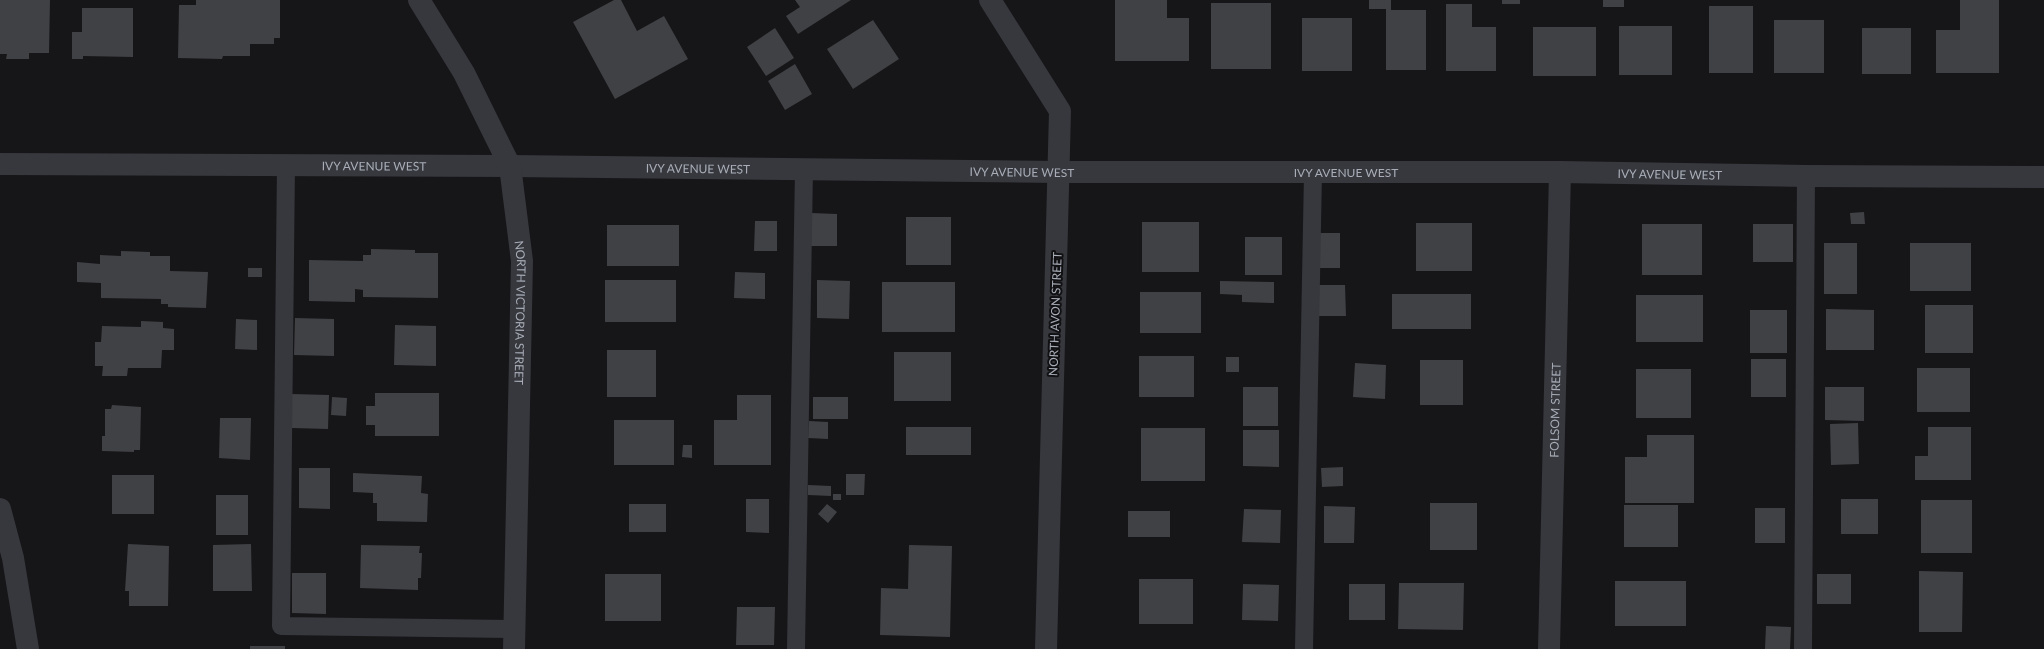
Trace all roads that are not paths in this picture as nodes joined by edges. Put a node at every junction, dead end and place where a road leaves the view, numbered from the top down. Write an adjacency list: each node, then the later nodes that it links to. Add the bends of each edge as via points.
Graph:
1 (419, 0): 5 (street, NORTH VICTORIA STREET, via 464,73)
2 (990, 0): 7 (street, NORTH AVON STREET, via 1060,111)
3 (0, 164): 4 (street, IVY AVENUE WEST)
4 (286, 165): 5 (street, IVY AVENUE WEST); 13 (lane, via 281,626)
5 (510, 166): 6 (street, IVY AVENUE WEST); 13 (street, NORTH VICTORIA STREET, via 522,261)
6 (804, 169): 7 (street, IVY AVENUE WEST); 15 (lane)
7 (1059, 172): 9 (street, IVY AVENUE WEST); 16 (street, NORTH AVON STREET)
8 (1560, 172): 9 (street, IVY AVENUE WEST); 10 (street, IVY AVENUE WEST); 18 (street, FOLSOM STREET)
9 (1313, 173): 17 (lane)
10 (1806, 176): 11 (street, IVY AVENUE WEST); 19 (lane)
11 (2044, 177)
12 (0, 509): 14 (street, via 13,558)
13 (514, 639)
14 (28, 649)
15 (796, 649)
16 (1046, 649)
17 (1304, 649)
18 (1549, 649)
19 (1803, 649)

